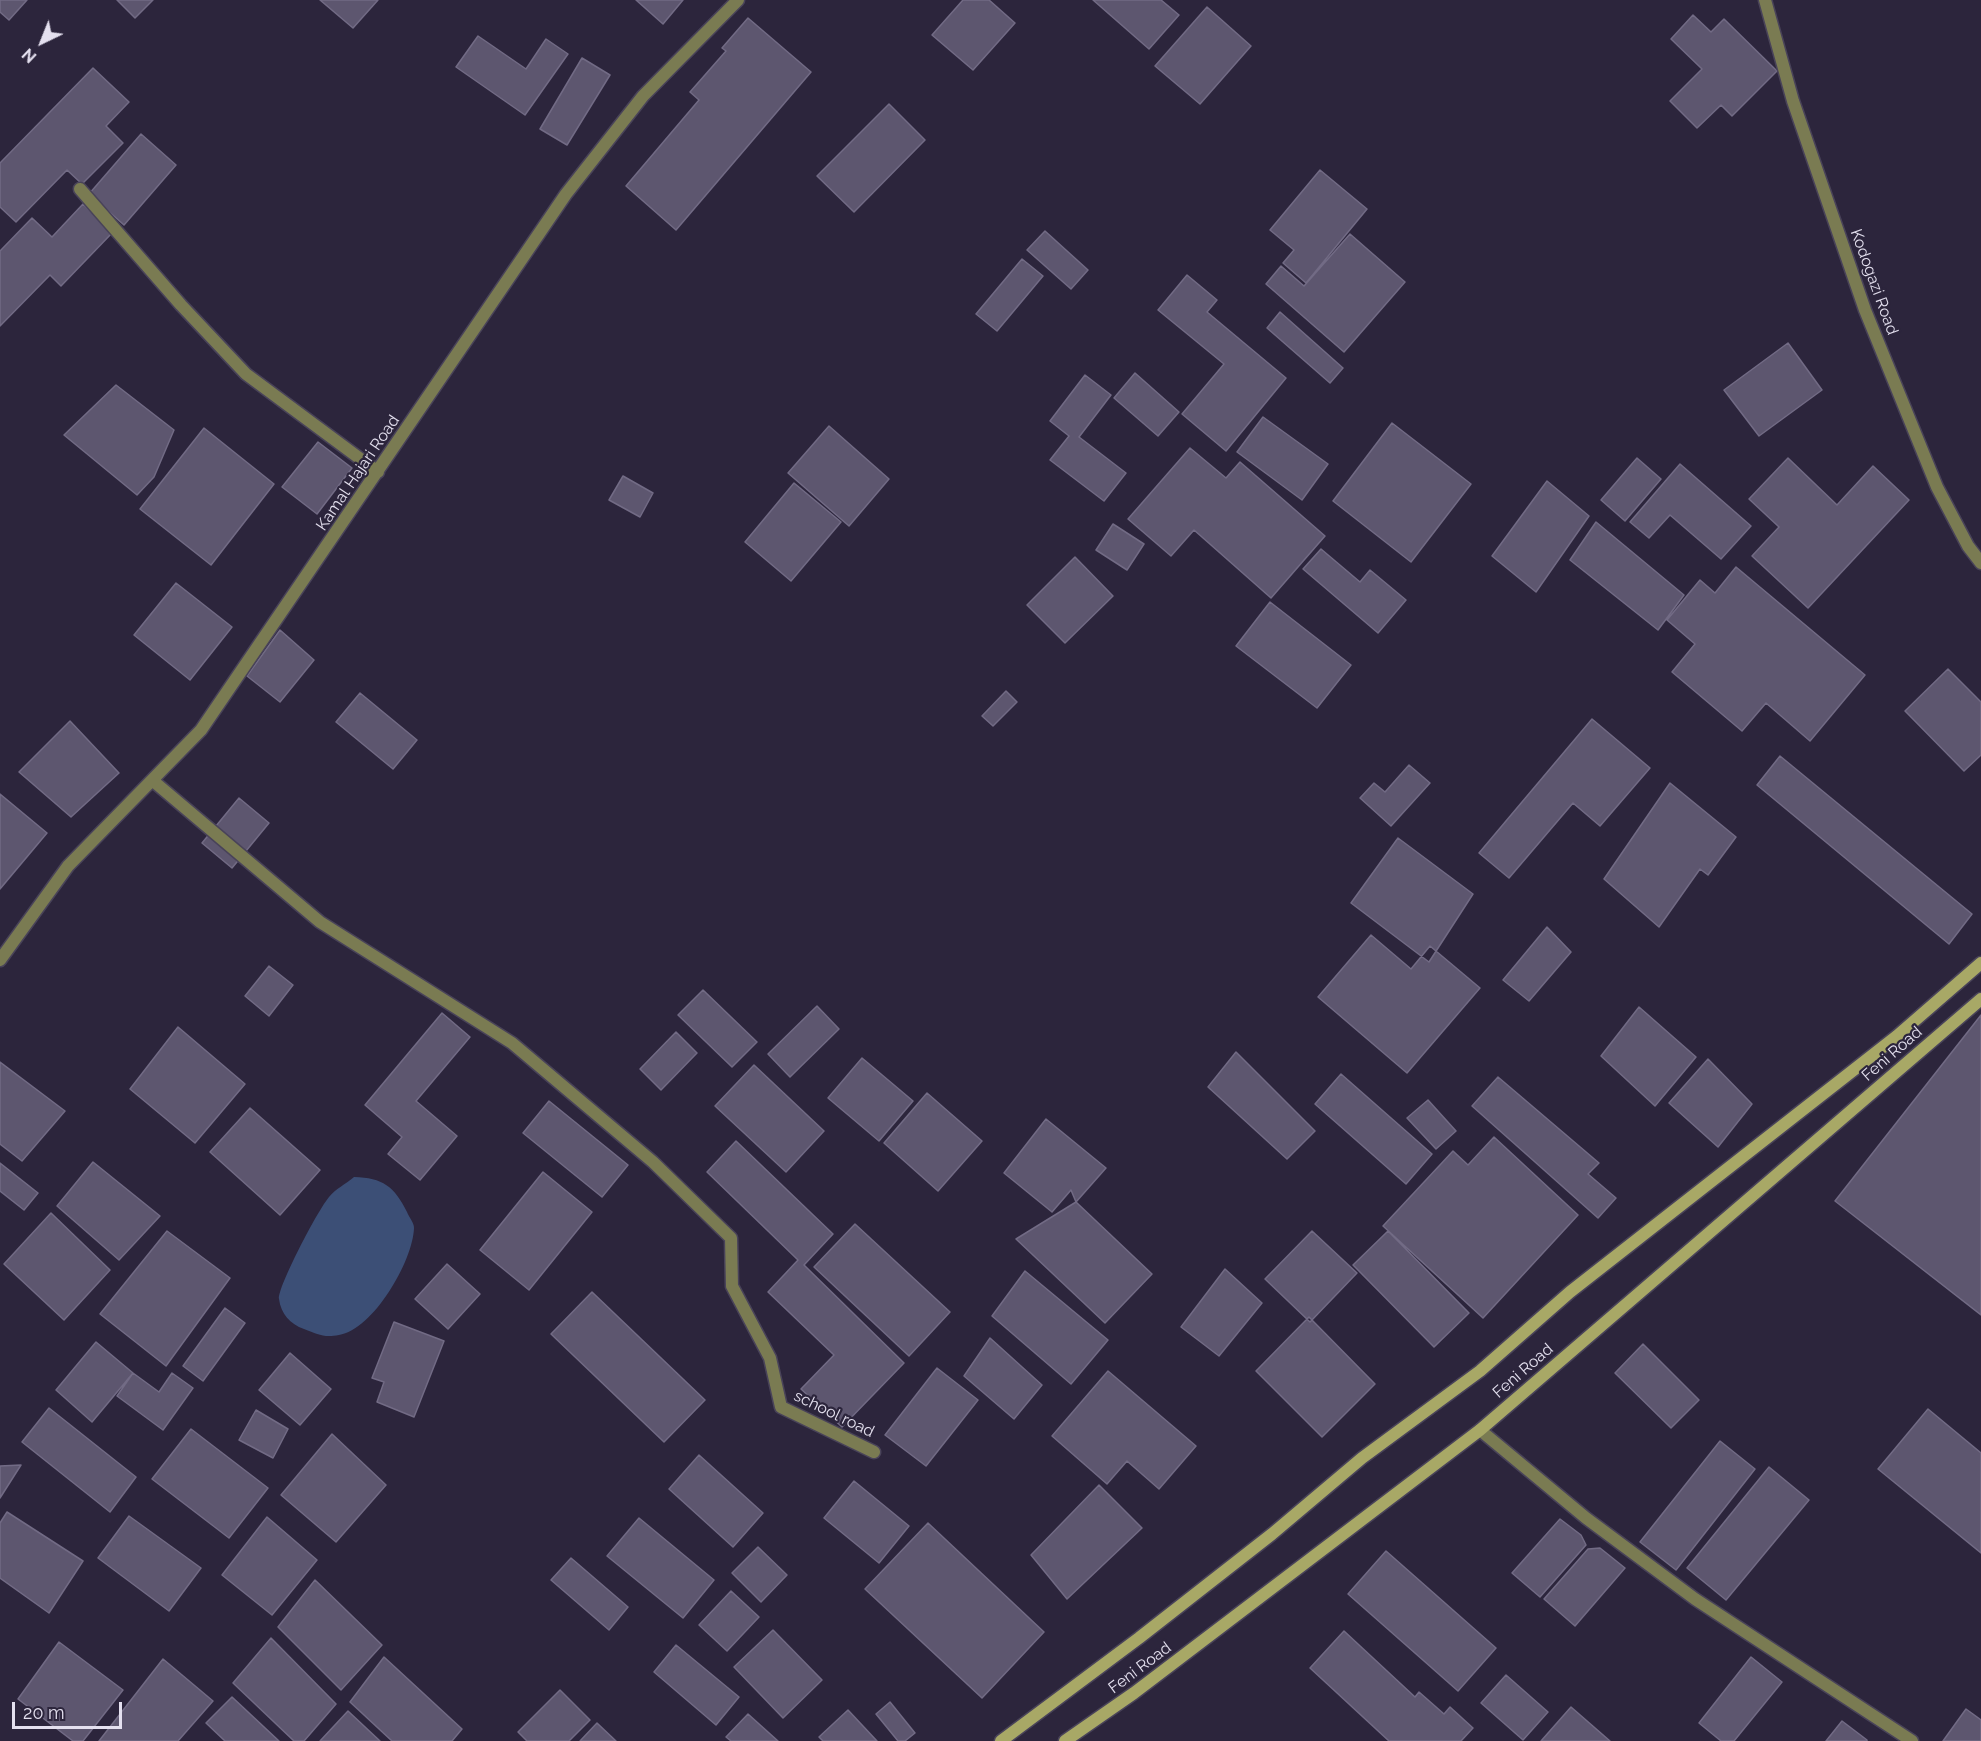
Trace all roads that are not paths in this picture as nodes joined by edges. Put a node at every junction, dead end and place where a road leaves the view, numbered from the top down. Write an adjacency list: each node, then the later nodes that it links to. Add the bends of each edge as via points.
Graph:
1 (738, 0): 4 (street, Kamal Hajari Road, via 643,96 566,194)
2 (1765, 0): 5 (street, Kodogazi Road, via 1793,100 1865,310 1937,487)
3 (80, 189): 4 (street, via 246,374)
4 (378, 472): 6 (street, Kamal Hajari Road, via 201,730)
5 (1981, 563)
6 (152, 780): 7 (street, Kamal Hajari Road, via 68,866); 11 (street, school road, via 320,922 512,1043 653,1162 732,1238 732,1286 770,1358 781,1407)
7 (0, 960)
8 (1981, 963): 12 (main road, via 1897,1036 1570,1292 1480,1371 1362,1458 1272,1534)
9 (1981, 999): 10 (main road, Feni Road)
10 (1480, 1430): 13 (main road, Feni Road); 14 (street, via 1586,1518 1695,1599)
11 (874, 1452)
12 (1001, 1741)
13 (1065, 1741)
14 (1912, 1741)

